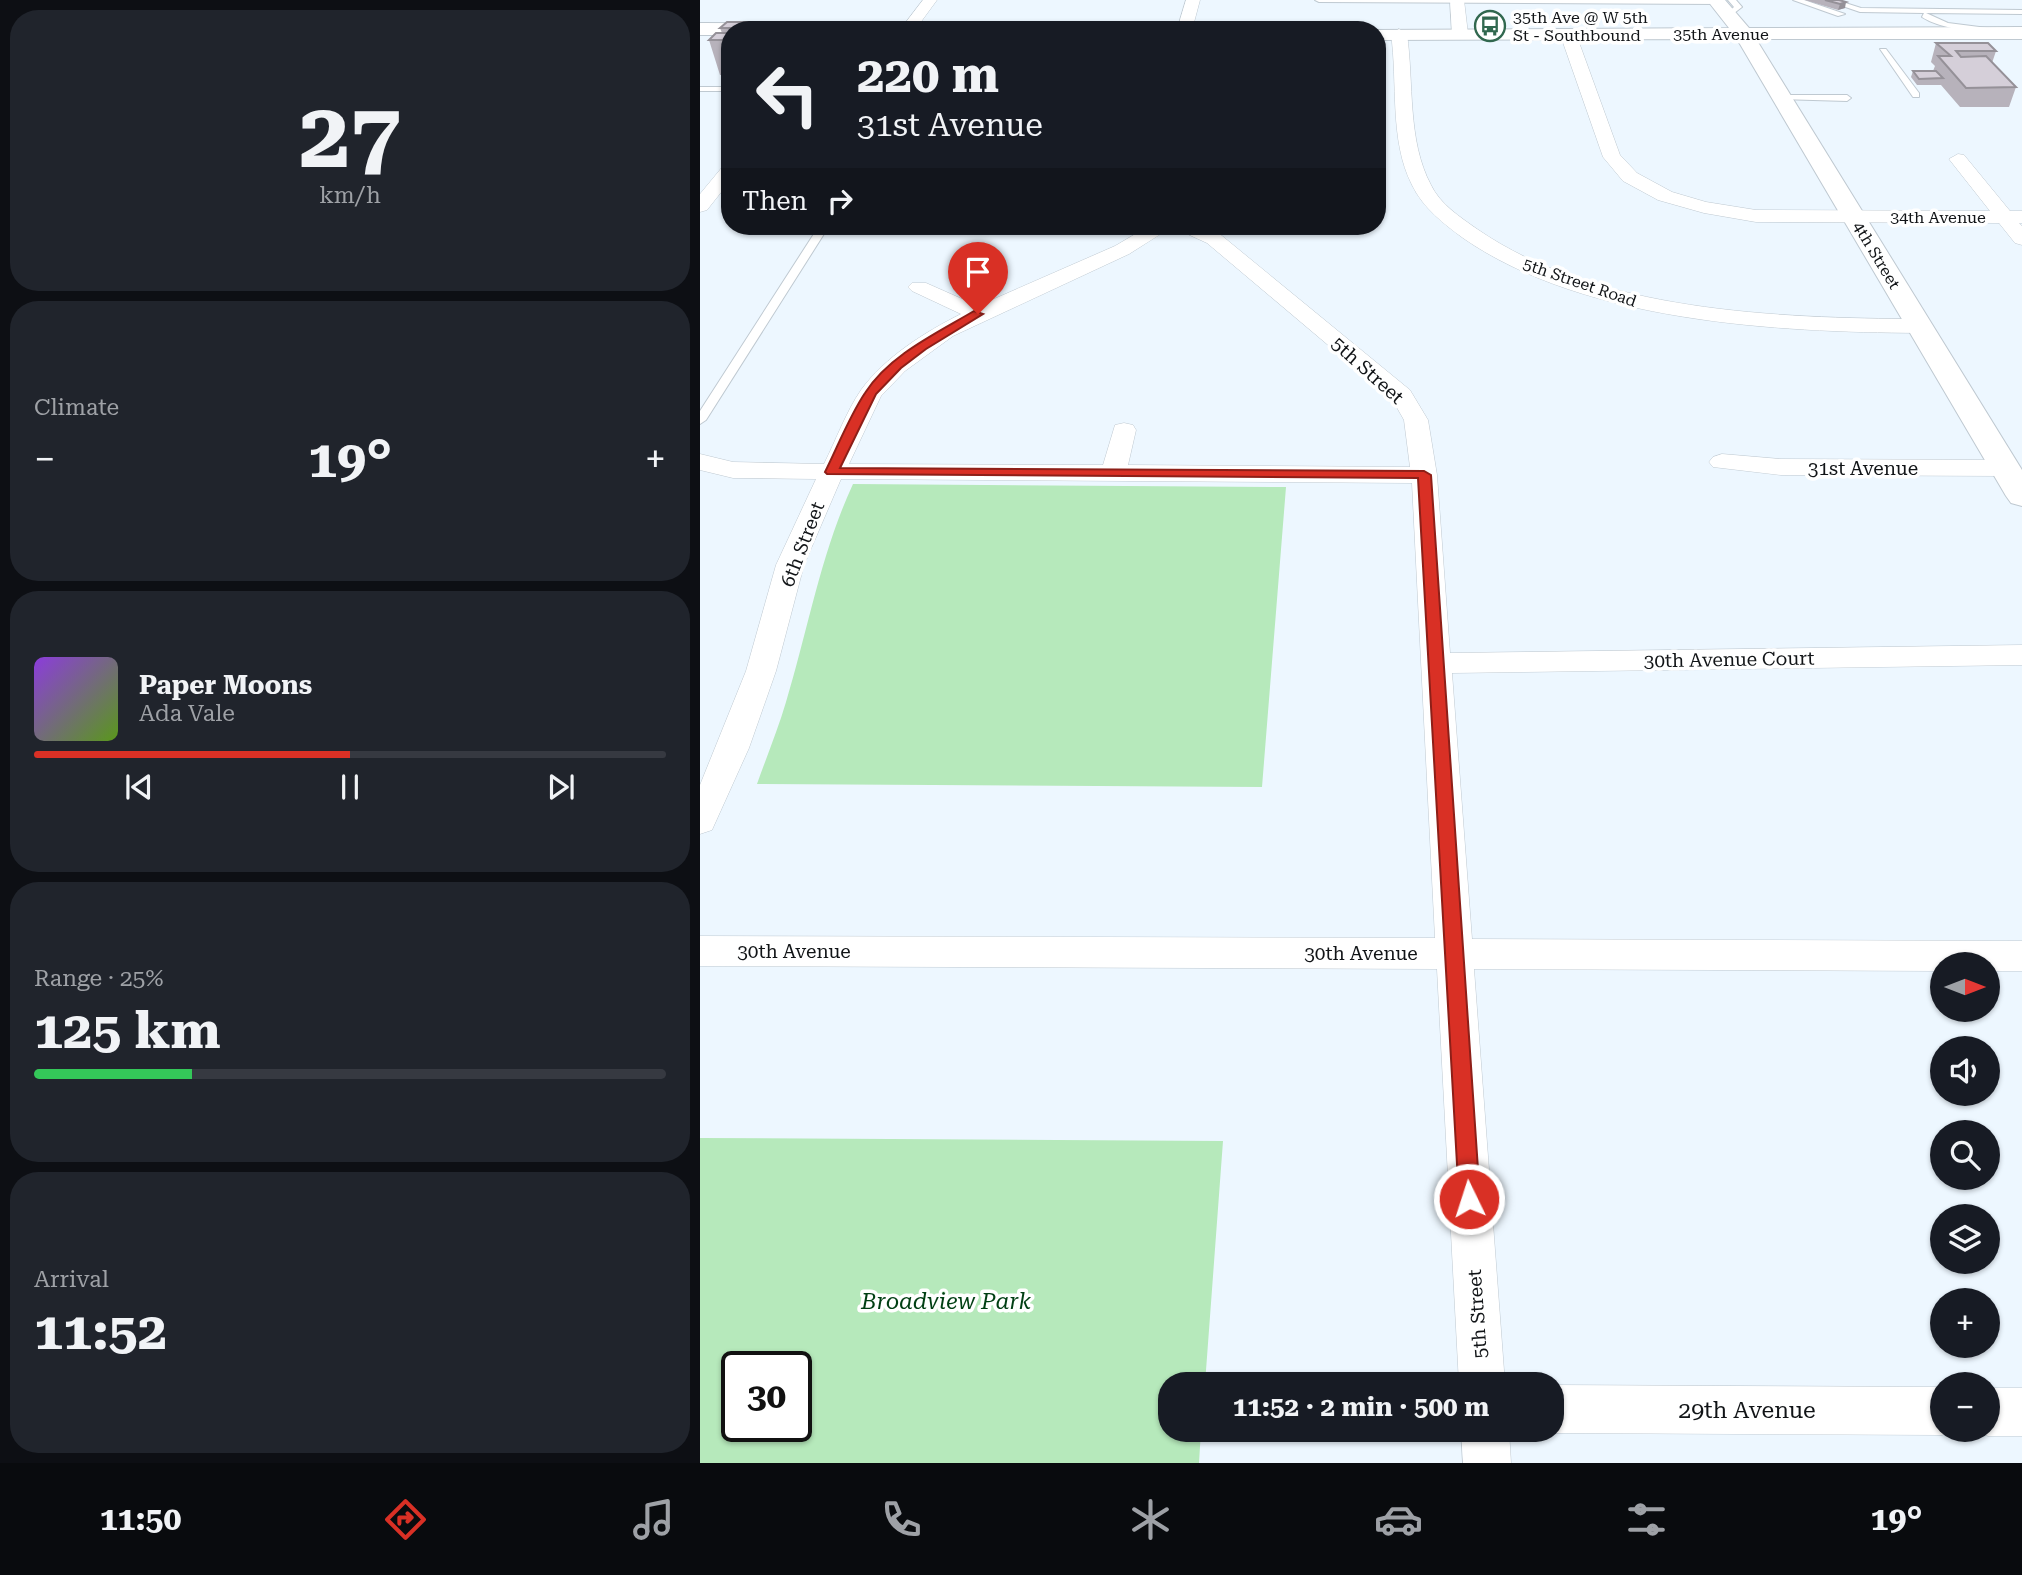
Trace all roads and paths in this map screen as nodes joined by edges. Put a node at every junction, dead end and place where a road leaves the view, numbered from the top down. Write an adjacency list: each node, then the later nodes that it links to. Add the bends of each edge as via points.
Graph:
1 (930, 0): 12 (street)
2 (1193, 0): 13 (street)
3 (1319, 0): 4 (lane)
4 (1457, 0): 7 (lane); 22 (street)
5 (1802, 1): 6 (lane)
6 (1830, 5): 8 (lane); 8 (lane, via 1843,15)
7 (1725, 7): 16 (main road, 4th Street); 17 (main road, via 1778,27)
8 (1860, 10): 9 (lane)
9 (1920, 11): 10 (lane); 11 (lane)
10 (2022, 12)
11 (1928, 19): 18 (lane); 19 (lane)
12 (915, 21)
13 (1187, 21)
14 (700, 29): 15 (main road)
15 (721, 29)
16 (1744, 33): 17 (main road, 35th Avenue); 23 (main road, 35th Avenue); 30 (main road, 4th Street)
17 (1856, 33): 18 (main road, 35th Avenue)
18 (1906, 33): 19 (main road, 35th Avenue, via 1952,38)
19 (2016, 33)
20 (1386, 34): 21 (main road, 35th Avenue)
21 (1399, 34): 22 (main road, 35th Avenue); 43 (street, 5th Street Road, via 1412,163 1422,188 1441,211 1485,244 1548,274 1649,305 1810,326)
22 (1460, 34): 23 (main road, 35th Avenue)
23 (1568, 34): 35 (street, 34th Avenue, via 1612,157 1630,177 1665,196 1726,212)
24 (1883, 51): 25 (lane)
25 (1898, 72): 26 (lane); 27 (lane, via 1914,96)
26 (1913, 75)
27 (1924, 88)
28 (700, 89): 29 (lane)
29 (721, 89)
30 (1782, 97): 31 (lane); 35 (main road, 4th Street)
31 (1847, 98)
32 (1958, 159): 36 (street)
33 (721, 180): 34 (street)
34 (700, 206)
35 (1854, 217): 36 (street, 34th Avenue); 43 (main road, 4th Street)
36 (2013, 217): 40 (street)
37 (818, 235): 44 (lane)
38 (1148, 235): 42 (street, 6th Street)
39 (1204, 235): 51 (street, 5th Street, via 1402,395 1416,420)
40 (2022, 239)
41 (919, 287): 42 (street)
42 (978, 314): 49 (street, 6th Street, via 922,346 871,393)
43 (1919, 326): 48 (main road, 4th Street)
44 (700, 419)
45 (1124, 430): 50 (street)
46 (1722, 462): 48 (street, 31st Avenue, via 1781,467)
47 (705, 464): 49 (street, via 733,470)
48 (2005, 468): 52 (main road, 4th Street)
49 (831, 472): 50 (street); 55 (street, 6th Street, via 790,565 757,684)
50 (1113, 474): 51 (street)
51 (1424, 475): 54 (street, 5th Street)
52 (2022, 496)
53 (2022, 655): 54 (street, 30th Avenue Court)
54 (1436, 663): 57 (street, 5th Street)
55 (700, 821)
56 (700, 951): 57 (street, 30th Avenue)
57 (1454, 954): 58 (street, 30th Avenue); 59 (street, 5th Street)
58 (2022, 956)
59 (1481, 1372)
60 (1564, 1409): 61 (street, 29th Avenue)
61 (1930, 1411)
62 (2000, 1412): 63 (street)
63 (2022, 1412)
64 (1486, 1442): 65 (street)
65 (1487, 1463)

